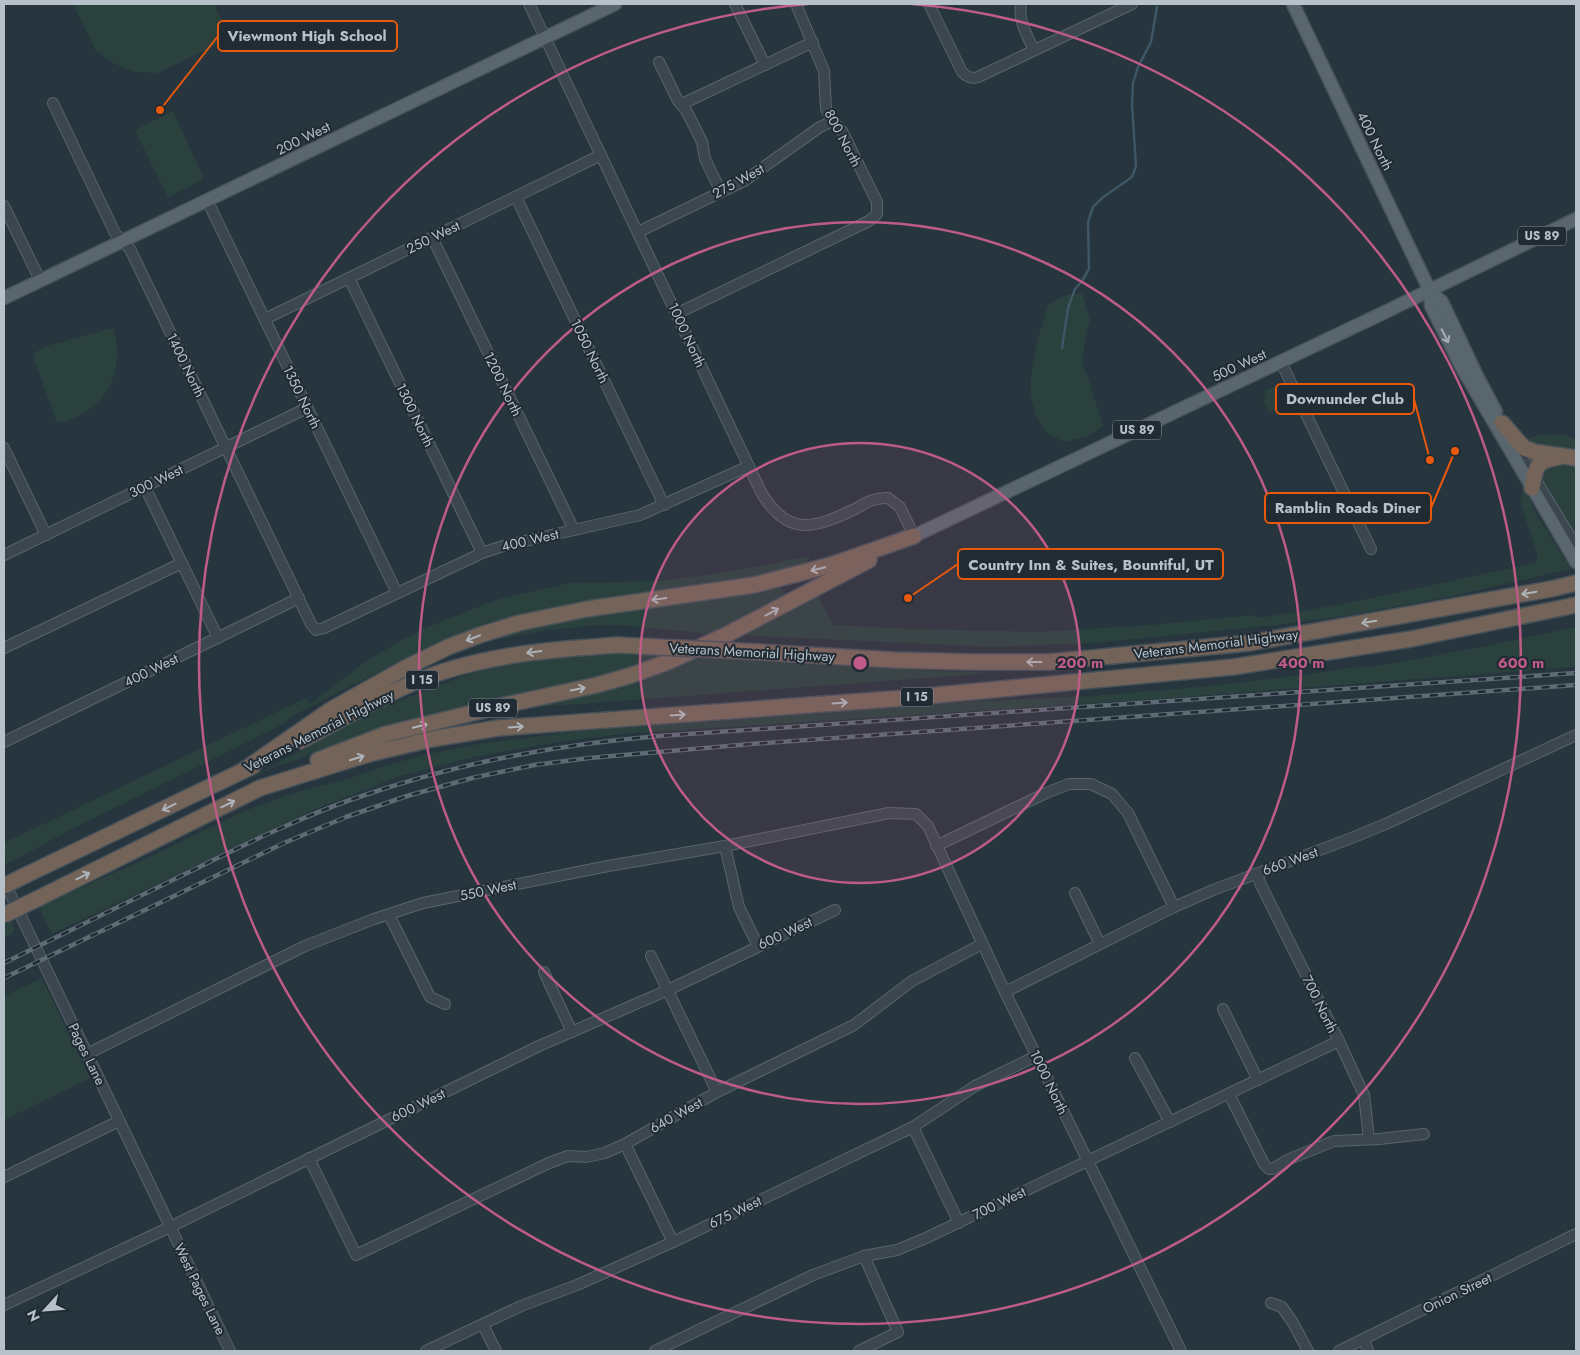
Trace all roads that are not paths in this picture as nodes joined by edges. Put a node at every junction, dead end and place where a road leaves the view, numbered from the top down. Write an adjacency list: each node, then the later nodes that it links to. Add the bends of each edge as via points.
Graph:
1 (529, 4): 9 (street, 1000 North)
2 (615, 4): 9 (main road, 200 West)
3 (735, 4): 13 (street)
4 (796, 4): 10 (street, 800 North)
5 (929, 4): 11 (street, via 969,78 978,77)
6 (1021, 4): 11 (street, via 1020,19)
7 (1132, 4): 11 (street)
8 (1292, 4): 28 (main road, 400 North)
9 (546, 38): 17 (street, 1000 North); 20 (main road, 200 West)
10 (813, 42): 13 (street); 16 (street, 800 North, via 824,71 826,109)
11 (1034, 50)
12 (659, 62): 15 (street)
13 (765, 65): 15 (street)
14 (53, 103): 25 (street, 1400 North, via 115,233)
15 (682, 104): 18 (street, via 702,142 705,159)
16 (833, 121): 18 (street, 275 West, via 820,126 750,177); 30 (street, 800 North, via 842,131 877,202 877,214)
17 (601, 155): 19 (street, 250 West); 23 (street, 1000 North)
18 (720, 192): 23 (street, 275 West)
19 (516, 197): 24 (street, 250 West); 41 (street, 1050 North)
20 (207, 200): 25 (main road, 200 West); 31 (street, 1350 North)
21 (4, 206): 27 (street)
22 (1576, 219): 28 (main road, 500 West / US 89)
23 (638, 232): 30 (street, 1000 North)
24 (432, 238): 26 (street, 250 West); 42 (street, 1200 North)
25 (123, 241): 27 (main road, 200 West); 35 (street, 1400 North, via 130,249)
26 (349, 278): 31 (street, 250 West); 46 (street, 1300 North)
27 (40, 280): 29 (main road, 200 West)
28 (1430, 291): 32 (main road, 500 West / US 89); 34 (main road, 400 North, via 1442,302); 39 (main road, 400 North, one-way to 39, via 1431,306 1462,368)
29 (4, 298)
30 (676, 314): 38 (street, 1000 North)
31 (265, 319): 33 (street, 1350 North)
32 (1281, 362): 44 (main road, 500 West / US 89); 45 (street)
33 (307, 408): 35 (street, 300 West); 51 (street, 1350 North)
34 (1502, 423): 37 (highway, via 1524,448); 39 (street, 400 North)
35 (226, 447): 40 (street, 300 West); 52 (street, 1400 North)
36 (4, 448): 43 (street)
37 (1571, 457): 39 (highway, via 1539,463)
38 (749, 466): 41 (street, 400 West); 44 (street, 1000 North, via 769,504 788,521 818,524 874,499 888,498 900,507)
39 (1533, 483): 47 (main road, 400 North)
40 (145, 486): 43 (street, 300 West); 49 (street)
41 (664, 505): 42 (street, 400 West, via 640,516)
42 (574, 530): 46 (street, 400 West)
43 (46, 535): 48 (street, 300 West)
44 (914, 536): 59 (highway, US 89, one-way to 59, via 831,565 754,585 587,609 480,635 405,668 332,709); 60 (highway, US 89, one-way to 44, via 314,762 386,734 597,685 670,661 754,621)
45 (1371, 549)
46 (482, 552): 51 (street, 400 West)
47 (1574, 554)
48 (4, 555)
49 (182, 562): 55 (street); 56 (street)
50 (1576, 583): 59 (highway, Veterans Memorial Highway / I 15, one-way to 59, bridge, via 1249,643 1049,662 894,660 618,645 552,649 504,656 447,670 406,686)
51 (397, 593): 54 (street, 400 West)
52 (299, 598): 54 (street, 1400 North); 55 (street, 400 West)
53 (1576, 605): 60 (highway, Veterans Memorial Highway / I 15, one-way to 53, via 369,754 498,728 906,698 1233,666 1411,639)
54 (316, 630)
55 (218, 638): 58 (street, 400 West)
56 (4, 648)
57 (1576, 735): 64 (street, 660 West, via 1349,839)
58 (4, 742)
59 (244, 770): 66 (highway, Veterans Memorial Highway / I 15, one-way to 66, bridge)
60 (260, 788): 71 (highway, Veterans Memorial Highway / I 15, one-way to 60, bridge)
61 (916, 814): 62 (street, 550 West, via 889,813); 63 (street, 1000 North, via 928,826)
62 (725, 846): 70 (street, 550 West, via 524,882 424,903); 74 (street, via 739,907)
63 (936, 846): 68 (street, via 1054,790 1069,784 1091,784 1112,794 1128,813); 72 (street, 1000 North)
64 (1257, 874): 68 (street, 660 West); 82 (street, 700 North)
65 (4, 881): 83 (street, Pages Lane)
66 (4, 886)
67 (1075, 892): 73 (street)
68 (1174, 908): 73 (street, 660 West)
69 (835, 910): 74 (street, 600 West)
70 (389, 914): 79 (street, via 430,997); 83 (street, 550 West, via 305,946)
71 (4, 915)
72 (982, 944): 78 (street, 1000 North); 87 (street, 640 West, via 912,981 854,1026)
73 (1100, 944): 78 (street, 660 West)
74 (758, 946): 77 (street, 600 West)
75 (651, 956): 77 (street)
76 (544, 972): 81 (street)
77 (668, 990): 81 (street, 600 West); 87 (street)
78 (1005, 992): 84 (street, 1000 North)
79 (445, 1004)
80 (1223, 1009): 86 (street)
81 (572, 1032): 95 (street, 600 West)
82 (1339, 1041): 86 (street, 700 West); 93 (street, 700 North, via 1364,1095)
83 (87, 1054): 89 (street, Pages Lane)
84 (1036, 1056): 91 (street, 675 West, via 975,1086); 96 (street, 1000 North)
85 (1136, 1058): 90 (street)
86 (1258, 1080): 88 (street, 700 West)
87 (717, 1092): 94 (street, 640 West)
88 (1229, 1094): 90 (street, 700 West); 93 (street, via 1269,1169 1334,1141)
89 (119, 1120): 97 (street); 99 (street, Pages Lane)
90 (1170, 1122): 96 (street, 700 West)
91 (912, 1127): 98 (street); 101 (street, 675 West)
92 (1424, 1134): 93 (street)
93 (1369, 1139)
94 (625, 1144): 95 (street, 640 West, via 605,1153 568,1156 549,1163 356,1255); 101 (street)
95 (309, 1158): 99 (street, 600 West)
96 (1087, 1161): 98 (street, 700 West); 112 (street, 1000 North)
97 (4, 1177)
98 (959, 1222): 102 (street, 700 West, via 897,1250)
99 (170, 1227): 104 (street, 600 West); 107 (street, West Pages Lane)
100 (1576, 1234): 106 (street, Onion Street)
101 (673, 1242): 105 (street, 675 West)
102 (864, 1256): 110 (street, 700 West, via 813,1276); 111 (street, via 898,1332)
103 (1271, 1303): 113 (street, via 1282,1306)
104 (4, 1305)
105 (483, 1325): 108 (street, 675 West); 109 (street)
106 (1364, 1339): 114 (street, Onion Street); 115 (street)
107 (230, 1351)
108 (426, 1351)
109 (496, 1351)
110 (655, 1351)
111 (859, 1351)
112 (1181, 1351)
113 (1308, 1351)
114 (1339, 1351)
115 (1368, 1351)

